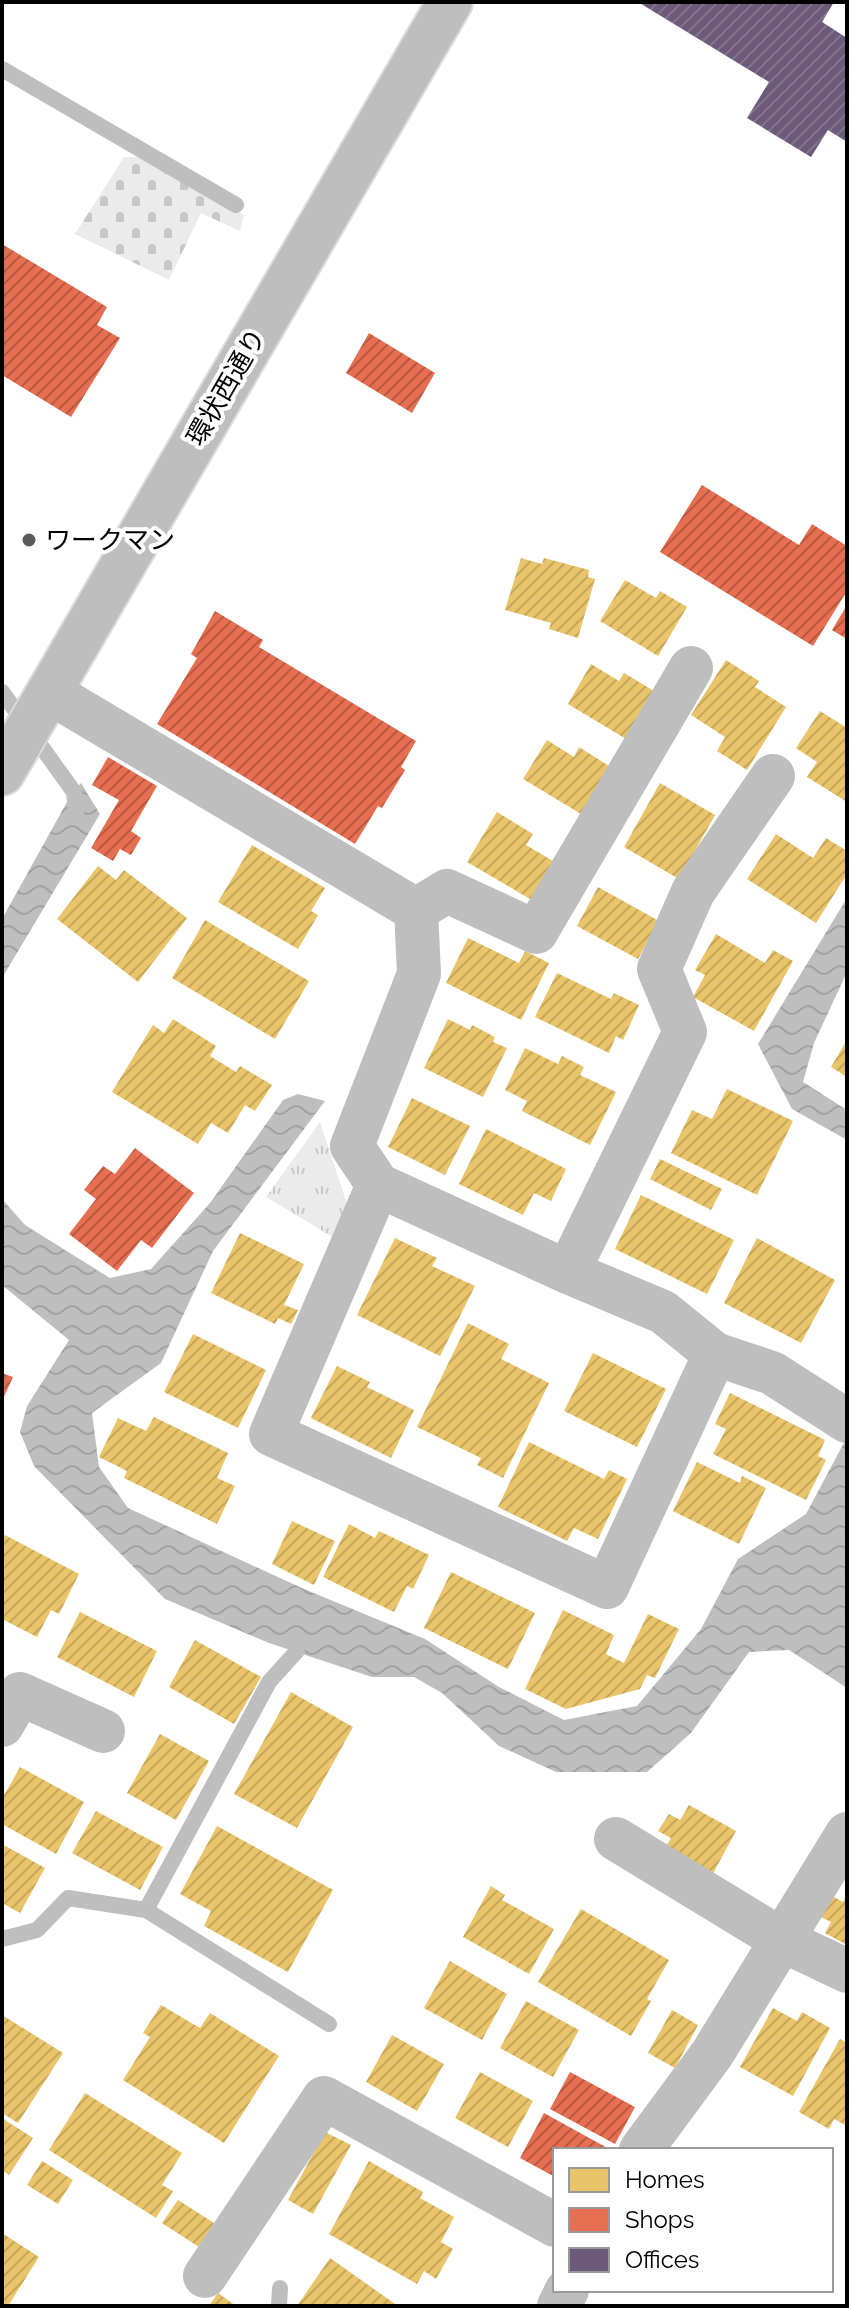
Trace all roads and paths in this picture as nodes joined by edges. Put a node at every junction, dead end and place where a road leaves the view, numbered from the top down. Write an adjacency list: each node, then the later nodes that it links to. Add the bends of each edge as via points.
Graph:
1 (450, 2): 3 (main road, 環状西通り)
2 (691, 668): 6 (main road, via 536,932 447,891)
3 (46, 698): 4 (main road, 環状西通り); 6 (main road)
4 (7, 765)
5 (773, 776): 8 (main road, via 693,892 659,969 685,1032)
6 (416, 910): 7 (main road, via 419,974 352,1146)
7 (378, 1185): 8 (main road); 9 (main road, via 271,1434 607,1587)
8 (568, 1272): 9 (main road, via 663,1312)
9 (715, 1354): 10 (main road, via 772,1373)
10 (847, 1421)
11 (2, 1725): 12 (main road, via 20,1694)
12 (103, 1731)
13 (847, 1834): 15 (main road)
14 (616, 1839): 15 (main road)
15 (782, 1940): 16 (main road); 17 (main road, via 712,2054)
16 (847, 1971)
17 (642, 2148)
18 (553, 2224): 19 (main road, via 324,2098)
19 (205, 2276)

